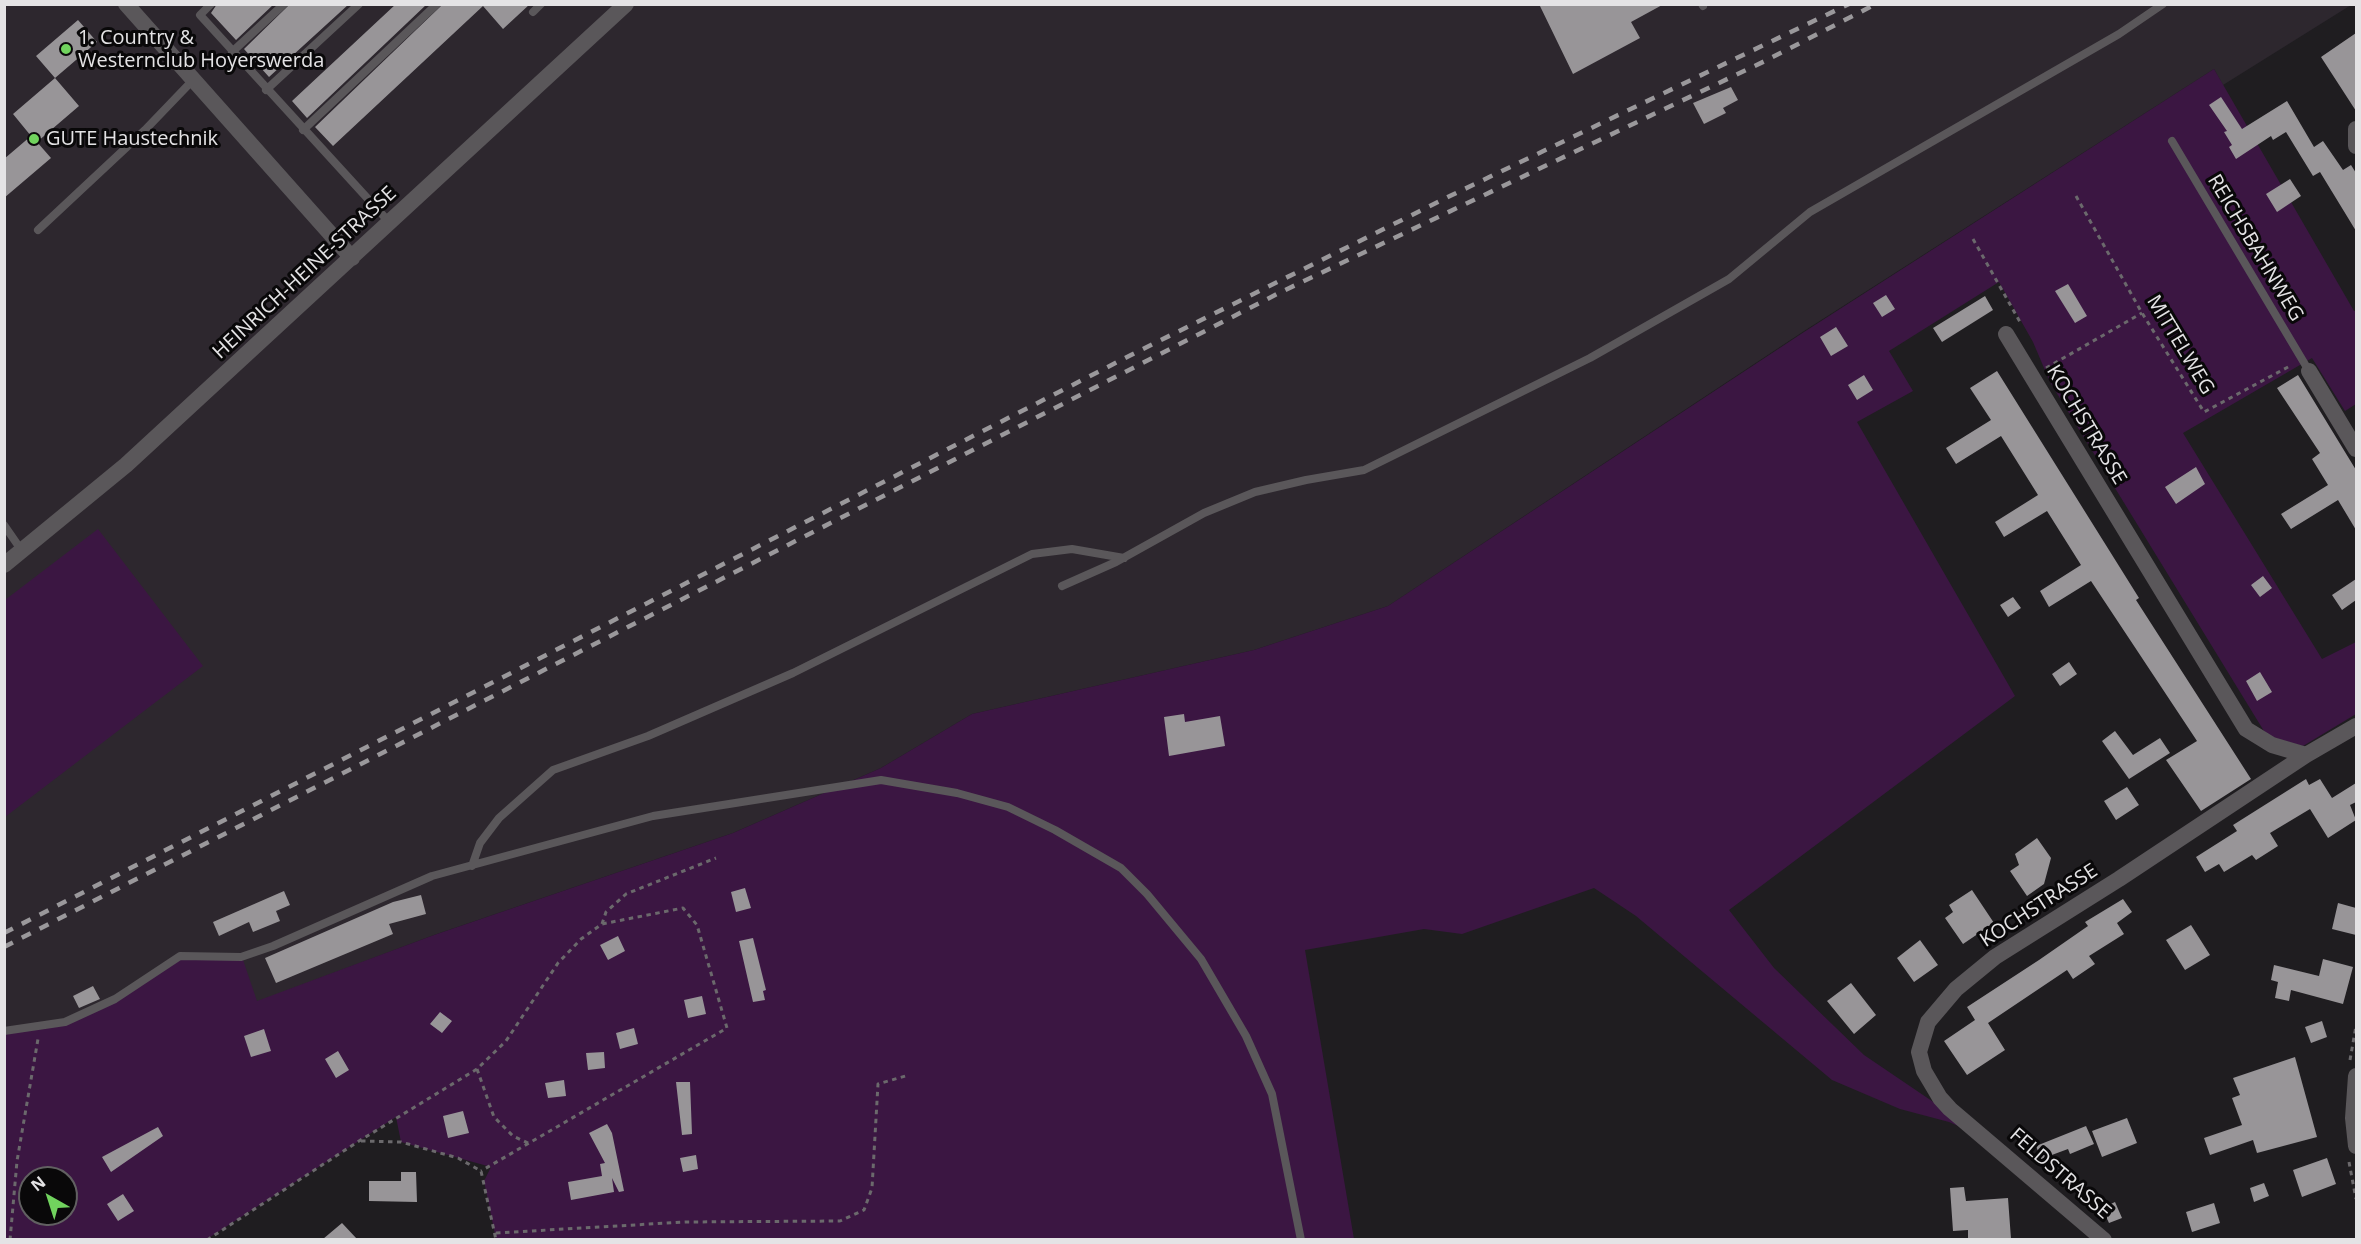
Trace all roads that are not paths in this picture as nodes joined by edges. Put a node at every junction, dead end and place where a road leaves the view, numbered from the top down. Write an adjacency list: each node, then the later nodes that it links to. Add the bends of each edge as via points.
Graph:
1 (211, 4): 10 (lane, via 200,15)
2 (284, 4): 10 (lane)
3 (359, 4): 12 (lane)
4 (437, 4): 14 (lane)
5 (541, 4): 9 (lane)
6 (2163, 4): 25 (lane, via 2119,34 1810,212 1729,279 1590,358 1364,471 1255,492 1204,513)
7 (621, 6): 17 (street, HEINRICH-HEINE-STRASSE)
8 (134, 7): 11 (street)
9 (533, 12)
10 (232, 52): 12 (lane)
11 (193, 80): 18 (lane); 19 (street)
12 (266, 90): 14 (lane)
13 (2356, 129): 16 (street)
14 (303, 130): 17 (lane)
15 (2172, 141): 21 (lane, REICHSBAHNWEG)
16 (2356, 146)
17 (390, 223): 19 (street, HEINRICH-HEINE-STRASSE)
18 (39, 230)
19 (352, 258): 24 (street, HEINRICH-HEINE-STRASSE, via 126,465)
20 (2006, 334): 29 (street, KOCHSTRASSE, via 2246,729 2272,745)
21 (2305, 366): 22 (street)
22 (2356, 449)
23 (4, 525): 24 (lane)
24 (22, 552): 26 (street, HEINRICH-HEINE-STRASSE)
25 (1124, 558): 27 (lane); 30 (lane, via 1072,549 1032,554 794,673 648,736 553,770 499,819 480,843)
26 (4, 565)
27 (1062, 586)
28 (2356, 726): 29 (street, KOCHSTRASSE)
29 (2306, 755): 33 (street, KOCHSTRASSE, via 1995,957 1956,989 1928,1022 1919,1052 1924,1071 1950,1109)
30 (472, 866): 31 (lane, via 432,876 241,957 180,956 115,999 65,1022); 35 (lane, via 653,816 881,780 957,793 1008,807 1121,868 1201,959 1246,1036 1272,1094)
31 (4, 1031)
32 (2356, 1076): 34 (street)
33 (1989, 1140): 36 (street, FELDSTRASSE)
34 (2356, 1146)
35 (1301, 1239)
36 (2104, 1239)

